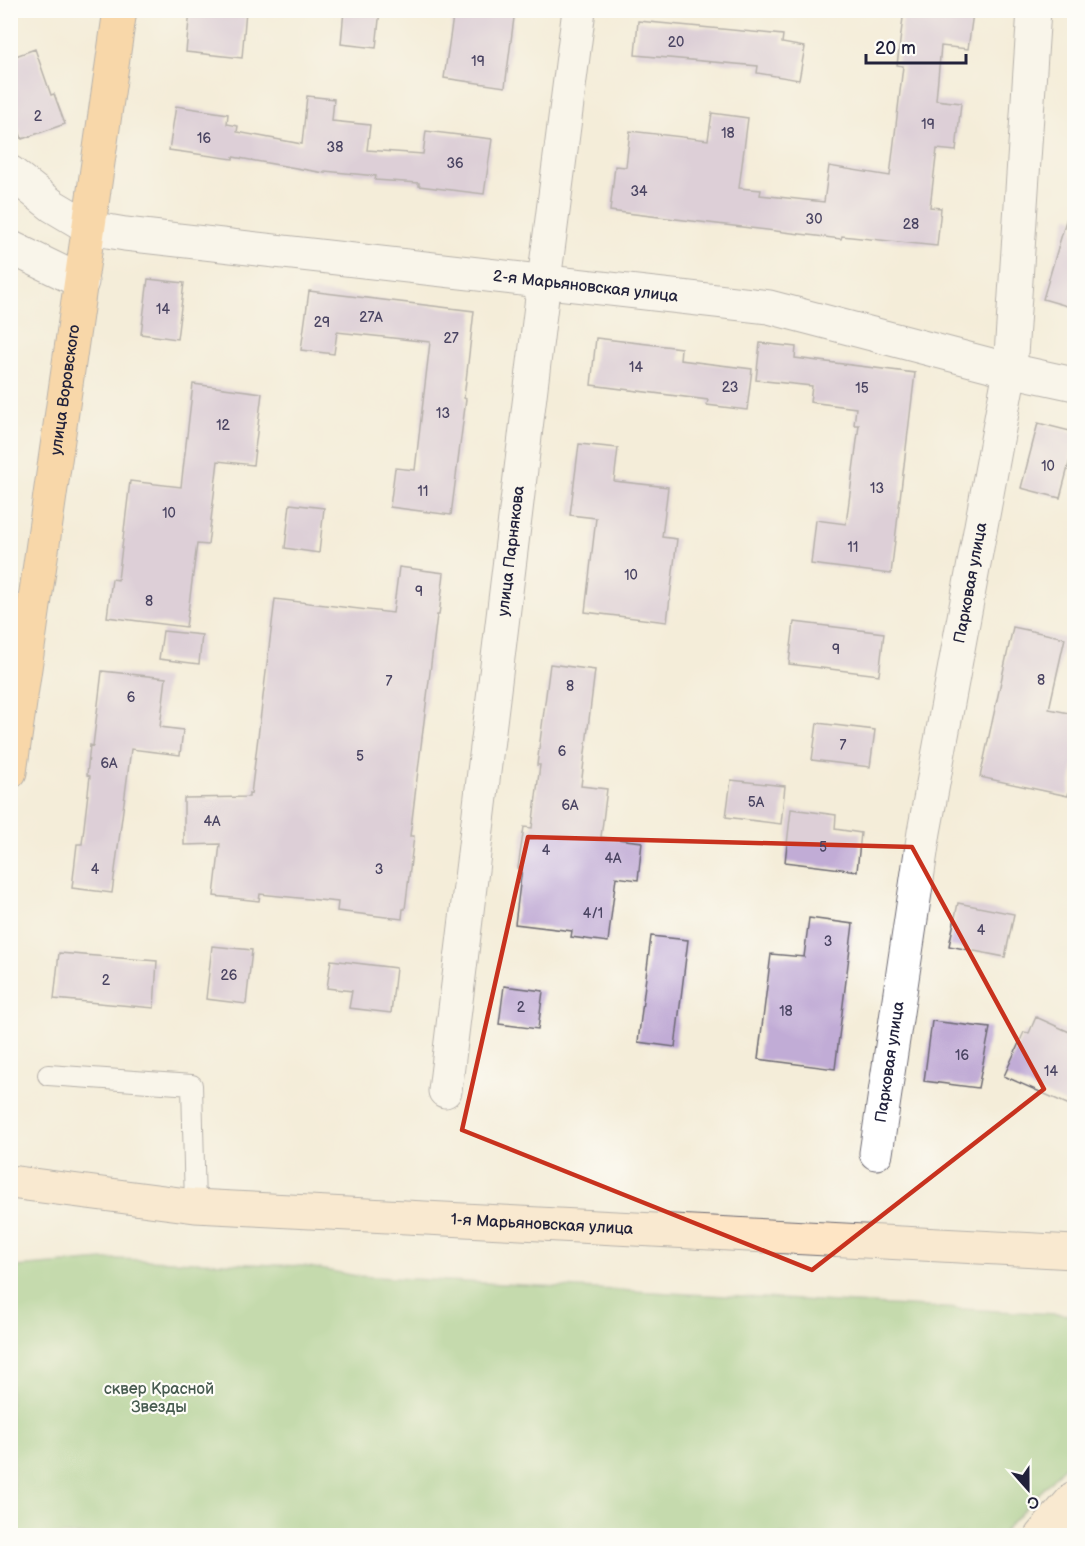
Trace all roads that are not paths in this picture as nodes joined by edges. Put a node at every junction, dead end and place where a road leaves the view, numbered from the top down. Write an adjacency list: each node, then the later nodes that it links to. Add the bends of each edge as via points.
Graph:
1 (120, 10): 5 (main road, улица Воровского)
2 (579, 10): 7 (street, улица Парнякова)
3 (1034, 10): 9 (street, Парковая улица)
4 (10, 172): 5 (street, via 53,206)
5 (90, 228): 7 (street, 2-я Марьяновская улица); 8 (main road, улица Воровского)
6 (10, 247): 8 (street)
7 (544, 281): 9 (street, 2-я Марьяновская улица, via 769,307); 13 (street, улица Парнякова)
8 (82, 282): 11 (main road, улица Воровского)
9 (1010, 370): 10 (street, 2-я Марьяновская улица); 14 (street, Парковая улица, via 924,832)
10 (1074, 384)
11 (12, 754)
12 (48, 1075): 16 (lane, via 192,1085)
13 (445, 1091)
14 (876, 1153)
15 (10, 1182): 16 (main road, 1-я Марьяновская улица)
16 (195, 1206): 17 (main road, 1-я Марьяновская улица)
17 (1074, 1252)
18 (1074, 1498): 19 (main road)
19 (1041, 1536)

